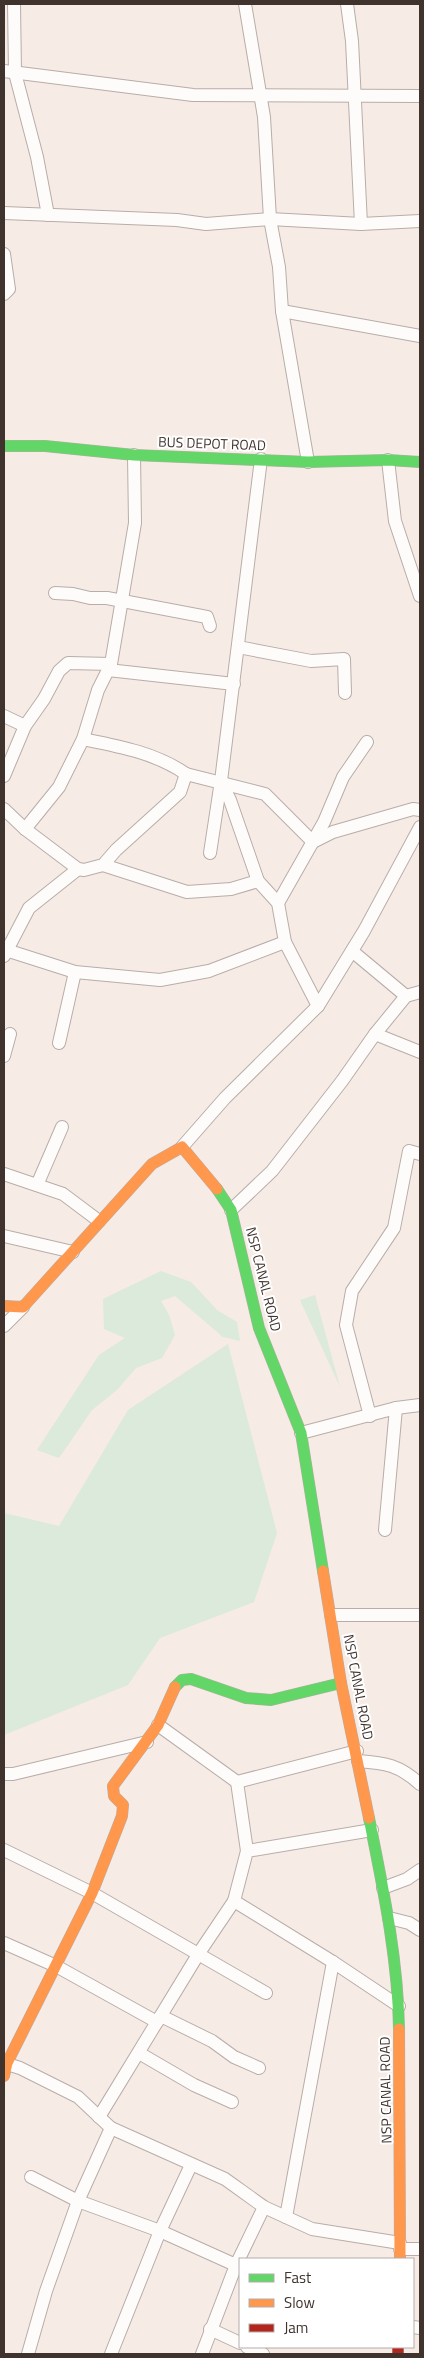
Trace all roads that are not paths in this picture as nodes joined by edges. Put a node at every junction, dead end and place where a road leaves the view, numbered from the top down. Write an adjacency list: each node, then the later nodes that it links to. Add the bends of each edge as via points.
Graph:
1 (14, 4): 4 (street)
2 (245, 4): 5 (street)
3 (347, 4): 6 (street)
4 (9, 72): 5 (street, via 194,95); 9 (street, via 37,157)
5 (260, 94): 6 (street); 10 (street)
6 (354, 94): 7 (street); 12 (street)
7 (420, 96)
8 (4, 213): 9 (street)
9 (48, 215): 10 (street, via 206,224)
10 (270, 219): 12 (street); 15 (street, via 279,267)
11 (420, 221): 12 (street)
12 (361, 224)
13 (4, 254): 14 (street, via 9,289)
14 (4, 294)
15 (282, 311): 16 (street); 21 (street)
16 (420, 336)
17 (4, 446): 18 (street, BUS DEPOT ROAD, via 45,446)
18 (134, 455): 19 (street, BUS DEPOT ROAD); 25 (street, via 135,523)
19 (260, 459): 21 (street, BUS DEPOT ROAD); 27 (street)
20 (388, 460): 21 (street, BUS DEPOT ROAD); 22 (street, BUS DEPOT ROAD); 24 (street, via 395,521)
21 (308, 462)
22 (420, 462)
23 (54, 593): 25 (street)
24 (420, 596)
25 (123, 600): 26 (street, via 207,617); 28 (street)
26 (210, 626)
27 (238, 647): 29 (street); 30 (street, via 311,661 344,659)
28 (110, 667): 29 (street); 32 (street, via 68,663 59,671); 33 (street, via 98,690)
29 (234, 684): 37 (street)
30 (344, 693)
31 (4, 716): 32 (street)
32 (25, 726): 36 (street)
33 (83, 739): 35 (street, via 123,747 174,765); 41 (street, via 59,787)
34 (367, 742): 42 (street, via 343,777)
35 (186, 774): 37 (street); 44 (street, via 180,792)
36 (4, 776)
37 (221, 781): 42 (street, via 265,794); 43 (street); 46 (street)
38 (4, 809): 41 (street)
39 (420, 810): 42 (street, via 413,809 333,832)
40 (420, 827): 49 (street)
41 (25, 829): 45 (street)
42 (313, 842): 47 (street)
43 (210, 853)
44 (103, 865): 45 (street, via 84,870); 46 (street, via 186,892 231,889)
45 (78, 868): 50 (street, via 29,908)
46 (258, 881): 47 (street)
47 (278, 903): 48 (street)
48 (285, 942): 51 (street, via 209,971 168,978); 54 (street)
49 (352, 951): 53 (street); 54 (street)
50 (5, 953): 51 (street)
51 (75, 972): 57 (street)
52 (420, 992): 53 (street)
53 (406, 996): 56 (street)
54 (318, 1006): 61 (street, via 225,1098)
55 (10, 1034): 59 (street)
56 (375, 1034): 58 (street); 65 (street, via 272,1171)
57 (59, 1043)
58 (420, 1052)
59 (4, 1056)
60 (62, 1127): 64 (street)
61 (182, 1147): 65 (street, NSP CANAL ROAD, via 211,1179); 66 (street, via 152,1164)
62 (420, 1154): 74 (street, via 409,1151 394,1228 352,1291 346,1325)
63 (4, 1174): 64 (street)
64 (37, 1185): 66 (street, via 63,1194)
65 (231, 1210): 75 (street, NSP CANAL ROAD, via 259,1328)
66 (98, 1221): 68 (street)
67 (4, 1236): 68 (street)
68 (72, 1252): 70 (street)
69 (4, 1306): 70 (street)
70 (23, 1306): 71 (street)
71 (4, 1326)
72 (420, 1405): 73 (street)
73 (396, 1408): 74 (street); 76 (street)
74 (370, 1416): 75 (street)
75 (301, 1433): 77 (street, NSP CANAL ROAD)
76 (384, 1530)
77 (331, 1615): 78 (street); 79 (street, NSP CANAL ROAD)
78 (420, 1615)
79 (341, 1682): 80 (street, via 271,1700 246,1698 191,1678 182,1680); 82 (street, NSP CANAL ROAD)
80 (158, 1725): 81 (street); 84 (street)
81 (147, 1742): 83 (street); 91 (street, via 113,1786 114,1796 124,1810)
82 (358, 1756): 84 (street); 85 (street, via 405,1770); 86 (street, NSP CANAL ROAD)
83 (4, 1774)
84 (237, 1782): 88 (street)
85 (420, 1784)
86 (372, 1830): 88 (street); 90 (street, NSP CANAL ROAD)
87 (4, 1850): 91 (street)
88 (247, 1851): 92 (street)
89 (420, 1870): 90 (street, via 408,1879)
90 (383, 1888): 93 (street, NSP CANAL ROAD)
91 (92, 1893): 96 (street); 98 (street)
92 (234, 1901): 96 (street); 97 (street)
93 (389, 1918): 94 (street, via 409,1923); 100 (street, NSP CANAL ROAD)
94 (420, 1930)
95 (4, 1943): 98 (street)
96 (199, 1953): 99 (street); 101 (street)
97 (333, 1962): 100 (street); 113 (street)
98 (56, 1966): 101 (street); 103 (street)
99 (266, 1993)
100 (399, 2006): 116 (street, NSP CANAL ROAD)
101 (159, 2019): 102 (street); 104 (street, via 212,2041 234,2057)
102 (139, 2053): 106 (street, via 194,2085); 107 (street)
103 (6, 2063): 105 (street); 107 (street, via 78,2097)
104 (259, 2068)
105 (4, 2076)
106 (232, 2102)
107 (99, 2117): 108 (street)
108 (111, 2128): 109 (street); 111 (street)
109 (190, 2165): 112 (street, via 225,2179); 114 (street)
110 (31, 2178): 111 (street)
111 (78, 2201): 114 (street); 122 (street)
112 (264, 2207): 113 (street); 117 (street)
113 (286, 2217): 116 (street, via 312,2229)
114 (160, 2231): 118 (street); 123 (street)
115 (420, 2249): 116 (street)
116 (400, 2250)
117 (242, 2258)
118 (238, 2266): 119 (street)
119 (210, 2329): 120 (street); 124 (street)
120 (239, 2344)
121 (249, 2348): 125 (street)
122 (28, 2354)
123 (111, 2354)
124 (202, 2354)
125 (263, 2354)

